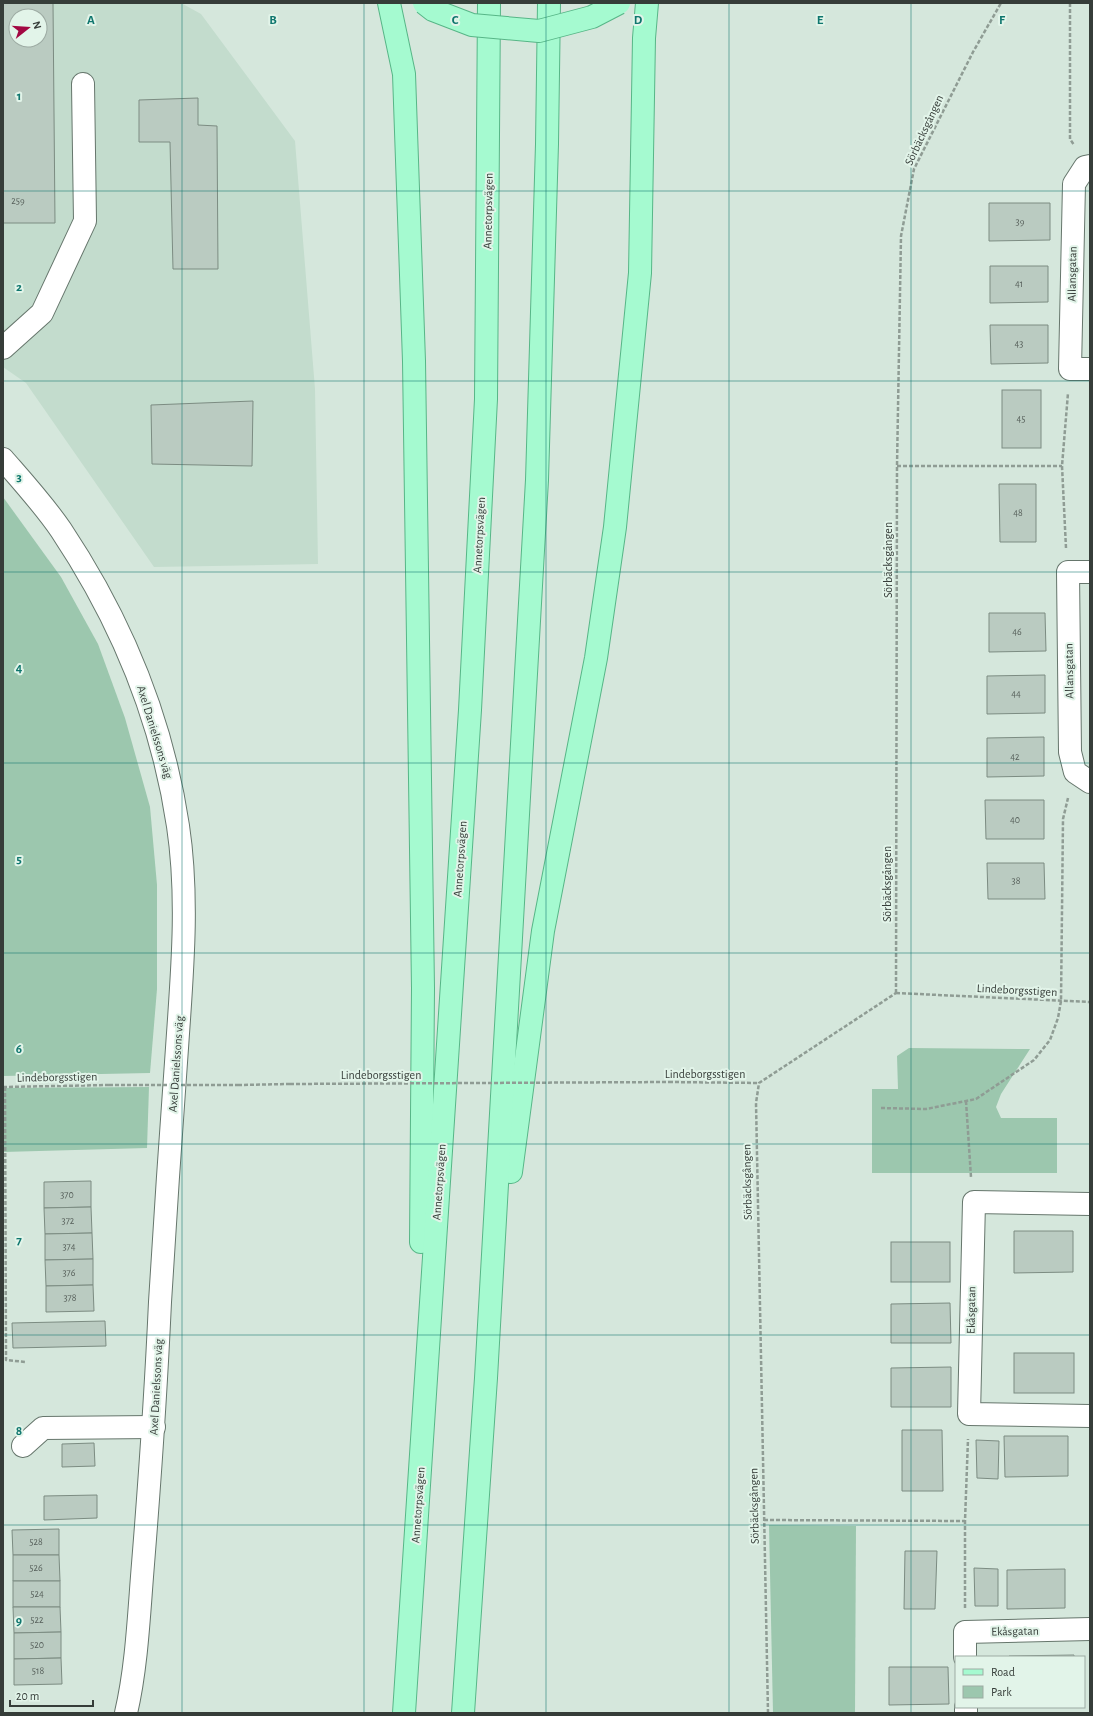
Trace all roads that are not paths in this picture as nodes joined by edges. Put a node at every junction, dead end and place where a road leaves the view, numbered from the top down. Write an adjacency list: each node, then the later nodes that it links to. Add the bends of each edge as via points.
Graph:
1 (389, 3): 19 (main road, via 404,74 414,361 423,988)
2 (424, 3): 5 (main road, bridge, via 433,10 472,25 539,31 592,17)
3 (489, 3): 19 (main road, Annetorpsvägen, via 486,399 470,710)
4 (548, 3): 15 (main road, via 548,144 537,480)
5 (619, 3)
6 (647, 3): 15 (main road, via 644,38 640,273 615,527 596,658 544,931 525,1058)
7 (83, 84): 9 (street, via 85,221 42,313)
8 (1088, 166): 10 (street, Allansgatan, via 1074,184)
9 (3, 348)
10 (1080, 369)
11 (3, 459): 17 (street, Axel Danielssons väg, via 59,528 108,610 129,654 167,764 178,828 184,891 182,966 163,1244)
12 (1090, 572): 13 (street, Allansgatan, via 1068,572 1070,752)
13 (1082, 777)
14 (1090, 1204): 16 (street, Ekåsgatan, via 974,1202 969,1414)
15 (486, 1378): 24 (main road)
16 (1090, 1416)
17 (154, 1427): 18 (street, via 43,1428); 22 (street, Axel Danielssons väg, via 137,1633)
18 (23, 1446)
19 (416, 1531): 23 (main road, Annetorpsvägen)
20 (1090, 1630): 21 (street, Ekåsgatan, via 965,1632)
21 (965, 1656)
22 (126, 1713)
23 (404, 1713)
24 (463, 1713)

